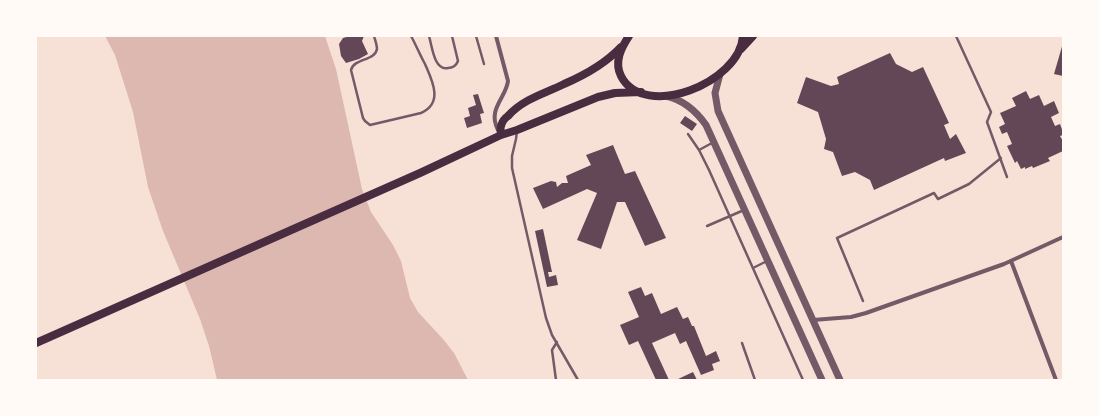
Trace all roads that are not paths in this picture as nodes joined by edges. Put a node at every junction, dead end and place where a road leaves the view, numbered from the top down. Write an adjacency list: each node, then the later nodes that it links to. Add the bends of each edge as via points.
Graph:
1 (374, 36): 2 (lane, via 376,51 355,63 351,70 363,118 370,124 421,113 433,103 433,83)
2 (411, 36)
3 (429, 36): 4 (lane, via 437,63 447,69 455,66 458,61)
4 (452, 36)
5 (476, 36): 13 (lane)
6 (496, 36): 19 (street, via 508,81 496,111 496,125)
7 (629, 36): 11 (main road)
8 (743, 36): 12 (main road)
9 (753, 36): 12 (main road)
10 (956, 36): 22 (lane, via 991,112 987,122)
11 (624, 45): 15 (main road, via 618,58 620,73 628,85); 19 (main road, via 590,72 518,106 501,125)
12 (740, 52): 14 (main road)
13 (484, 64)
14 (720, 74): 16 (main road, via 698,88); 32 (street, via 715,93 718,112)
15 (641, 92): 16 (main road); 17 (main road, via 598,97)
16 (662, 95): 20 (street, via 680,101 695,111 706,125)
17 (517, 130): 19 (main road); 33 (lane, via 512,168 546,318)
18 (688, 134): 21 (lane)
19 (501, 135): 34 (main road)
20 (714, 142): 21 (lane); 24 (street)
21 (699, 150): 25 (lane)
22 (1001, 158): 23 (lane); 31 (lane, via 969,184 938,199 934,193 837,238)
23 (1007, 177)
24 (744, 209): 25 (lane); 28 (street)
25 (729, 216): 26 (lane); 30 (lane)
26 (707, 226)
27 (1063, 237): 29 (street)
28 (768, 260): 30 (lane); 40 (street)
29 (1010, 261): 32 (street, via 859,315); 42 (street)
30 (753, 268): 39 (lane)
31 (863, 301)
32 (813, 320): 41 (street)
33 (557, 342): 36 (lane, via 552,350); 37 (lane)
34 (36, 343)
35 (742, 343): 38 (lane)
36 (556, 380)
37 (578, 380)
38 (754, 380)
39 (802, 380)
40 (822, 380)
41 (840, 380)
42 (1056, 380)

